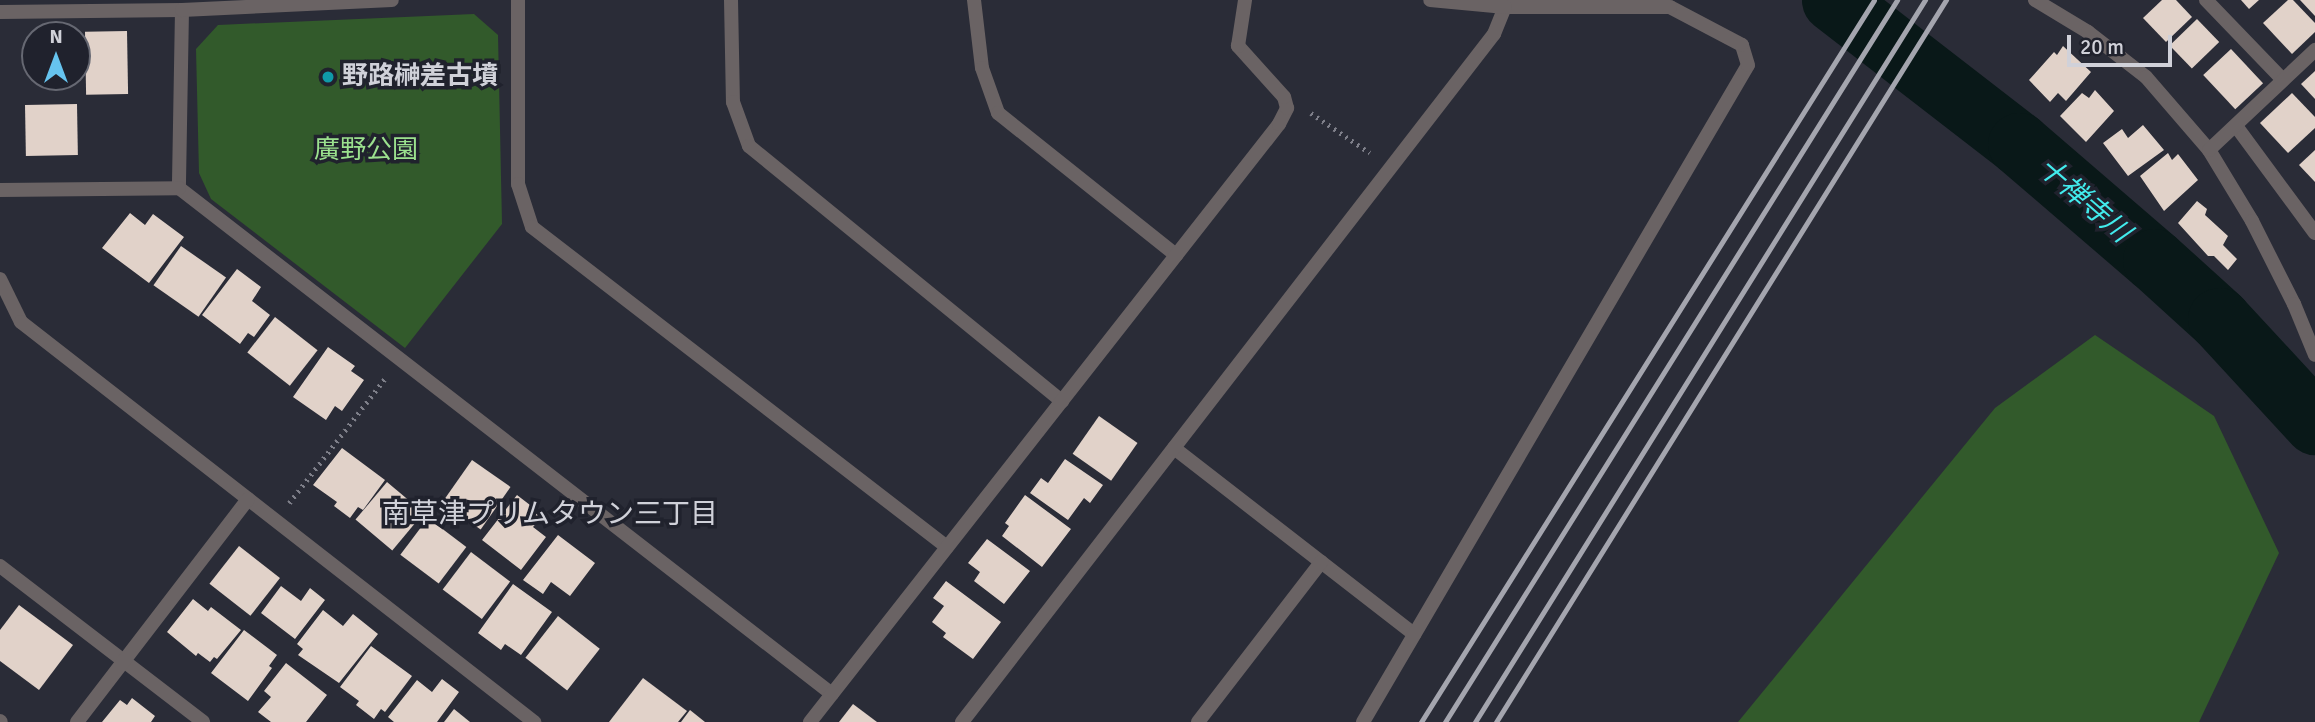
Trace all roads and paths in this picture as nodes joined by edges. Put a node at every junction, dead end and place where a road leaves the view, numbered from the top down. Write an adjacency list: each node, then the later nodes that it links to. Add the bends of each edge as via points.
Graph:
1 (392, 0): 10 (street)
2 (518, 0): 29 (street, via 518,184 532,227)
3 (731, 0): 25 (street, via 733,102 749,146)
4 (974, 0): 21 (street, via 982,68 998,113)
5 (1245, 0): 14 (street, via 1238,46 1284,97)
6 (1430, 0): 9 (street)
7 (2035, 0): 16 (street, via 2088,32 2146,78)
8 (2206, 0): 13 (street)
9 (1505, 7): 17 (street, via 1494,34); 32 (street, via 1670,7 1742,45 1748,65)
10 (182, 10): 11 (street); 18 (street)
11 (0, 12)
12 (2315, 50): 13 (street)
13 (2283, 80): 15 (street)
14 (1287, 108): 17 (path, via 1305,108); 21 (street)
15 (2236, 126): 16 (street); 20 (street)
16 (2209, 150): 23 (street, via 2252,221)
17 (1391, 168): 26 (street)
18 (179, 188): 19 (street); 24 (street)
19 (0, 190)
20 (2315, 233)
21 (1176, 255): 25 (street)
22 (0, 279): 27 (street, via 21,322)
23 (2315, 355)
24 (400, 359): 28 (path); 34 (street)
25 (1062, 401): 29 (street)
26 (1174, 448): 30 (street); 39 (street)
27 (248, 499): 28 (street); 33 (street)
28 (275, 520): 37 (street)
29 (947, 547): 34 (street)
30 (1321, 562): 32 (street); 40 (street)
31 (0, 566): 33 (street)
32 (1414, 634): 41 (street)
33 (122, 661): 35 (street); 36 (street)
34 (832, 694): 38 (street)
35 (77, 722)
36 (203, 722)
37 (534, 722)
38 (810, 722)
39 (962, 722)
40 (1198, 722)
41 (1363, 722)

